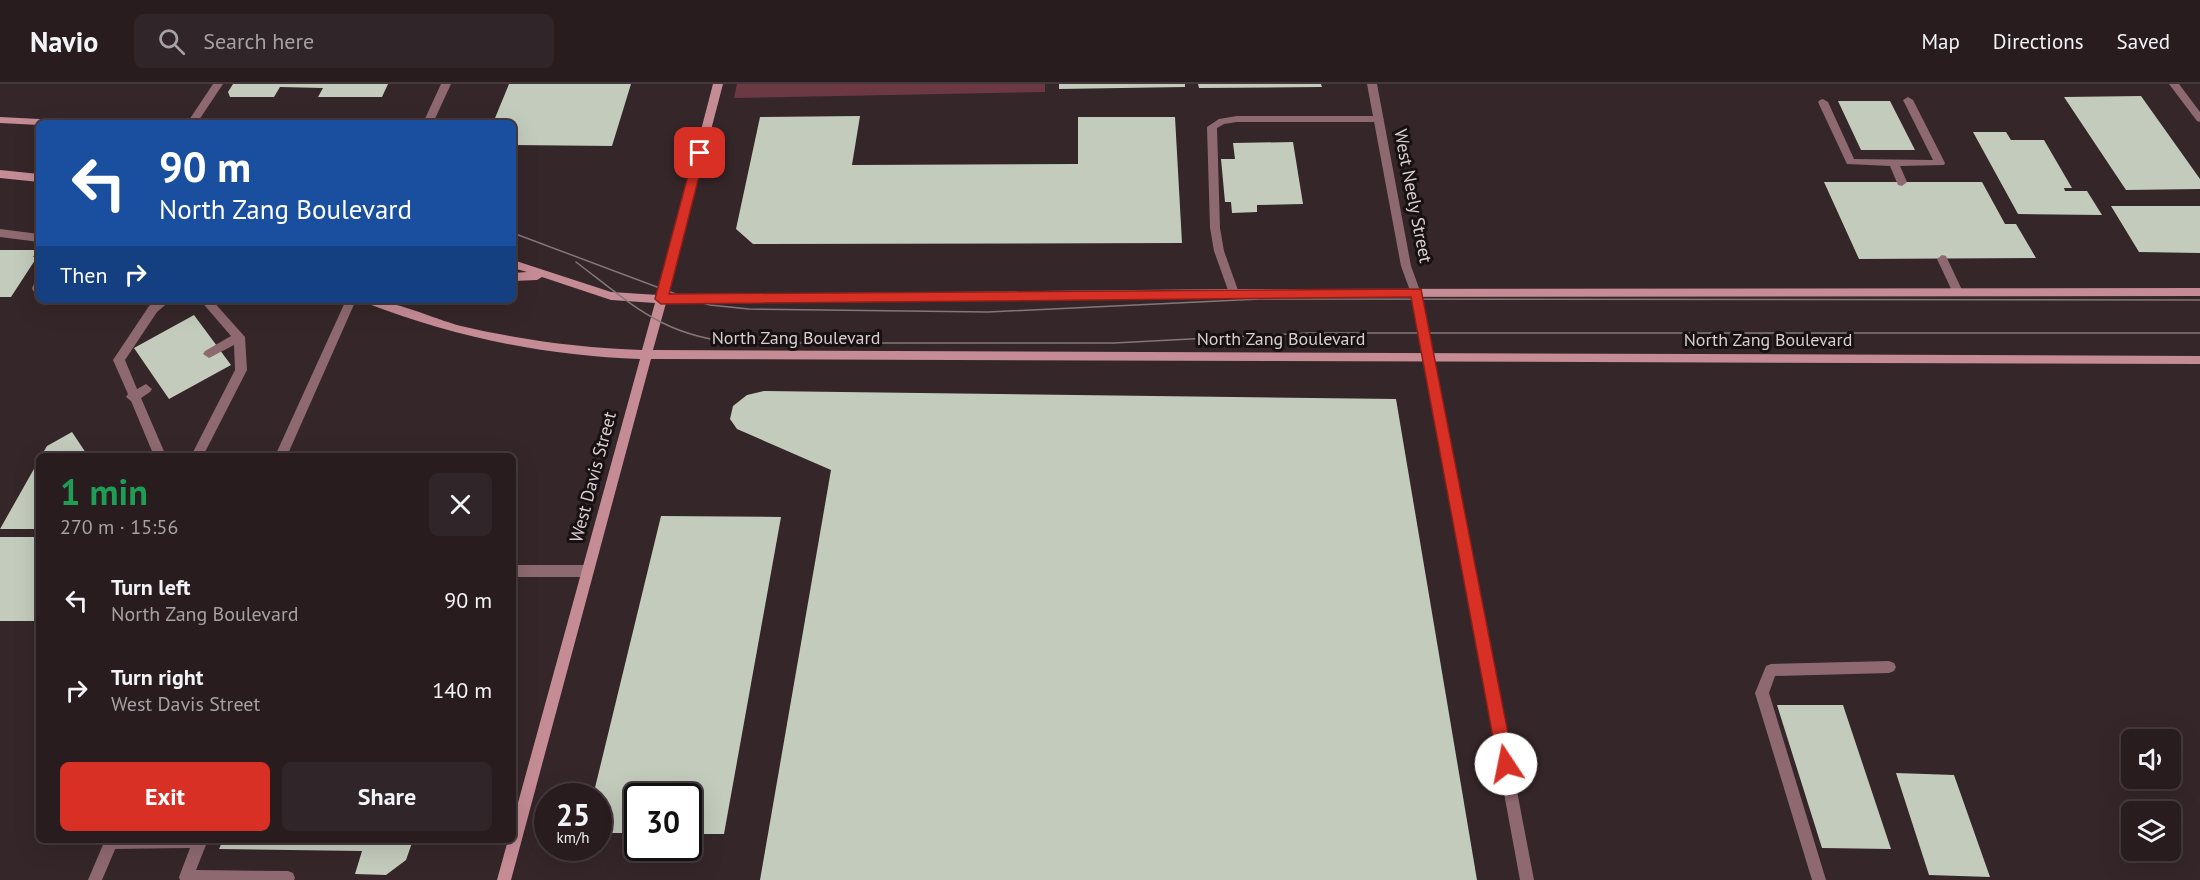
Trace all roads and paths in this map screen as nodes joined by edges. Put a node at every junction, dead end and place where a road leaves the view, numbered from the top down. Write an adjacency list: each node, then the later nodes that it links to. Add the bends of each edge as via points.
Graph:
1 (218, 84): 11 (street)
2 (446, 84): 12 (street)
3 (718, 84): 28 (main road, West Davis Street)
4 (1372, 84): 8 (street, West Neely Street)
5 (2174, 84): 9 (street)
6 (1908, 100): 14 (street, via 1940,163)
7 (1823, 102): 14 (street, via 1851,162)
8 (1379, 119): 26 (street, via 1237,119 1222,121 1212,128 1215,228); 27 (street, West Neely Street, via 1406,266)
9 (2200, 119)
10 (0, 120): 13 (main road)
11 (194, 120)
12 (429, 120)
13 (36, 122)
14 (1893, 163): 17 (street)
15 (0, 174): 16 (main road)
16 (36, 178)
17 (1902, 182)
18 (0, 233): 19 (street)
19 (36, 238)
20 (1941, 259): 24 (street)
21 (516, 265): 22 (main road)
22 (544, 276): 23 (main road); 28 (main road, via 610,296)
23 (516, 278)
24 (1958, 292): 25 (main road); 27 (main road)
25 (2200, 292)
26 (1234, 293): 27 (main road); 28 (main road)
27 (1416, 293): 36 (street, West Neely Street)
28 (661, 299): 35 (main road, West Davis Street)
29 (162, 303): 39 (street, via 153,309 118,360)
30 (208, 303): 33 (street)
31 (350, 303): 42 (street)
32 (377, 303): 35 (main road, North Zang Boulevard, via 409,316 528,344)
33 (239, 337): 34 (street); 41 (street, via 241,370)
34 (208, 354)
35 (646, 354): 36 (main road, North Zang Boulevard); 44 (main road, West Davis Street)
36 (1429, 357): 37 (main road, North Zang Boulevard); 53 (street, West Neely Street)
37 (2200, 360)
38 (146, 389): 39 (street)
39 (132, 397): 40 (street)
40 (159, 453)
41 (199, 453)
42 (283, 453)
43 (516, 571): 44 (street)
44 (587, 571): 46 (main road, West Davis Street)
45 (1890, 667): 54 (street, via 1771,670 1762,693)
46 (516, 835)
47 (110, 843): 50 (street)
48 (199, 843): 51 (street, via 186,877)
49 (514, 843): 52 (main road, West Davis Street)
50 (94, 880)
51 (287, 880)
52 (504, 880)
53 (1527, 880)
54 (1819, 880)

